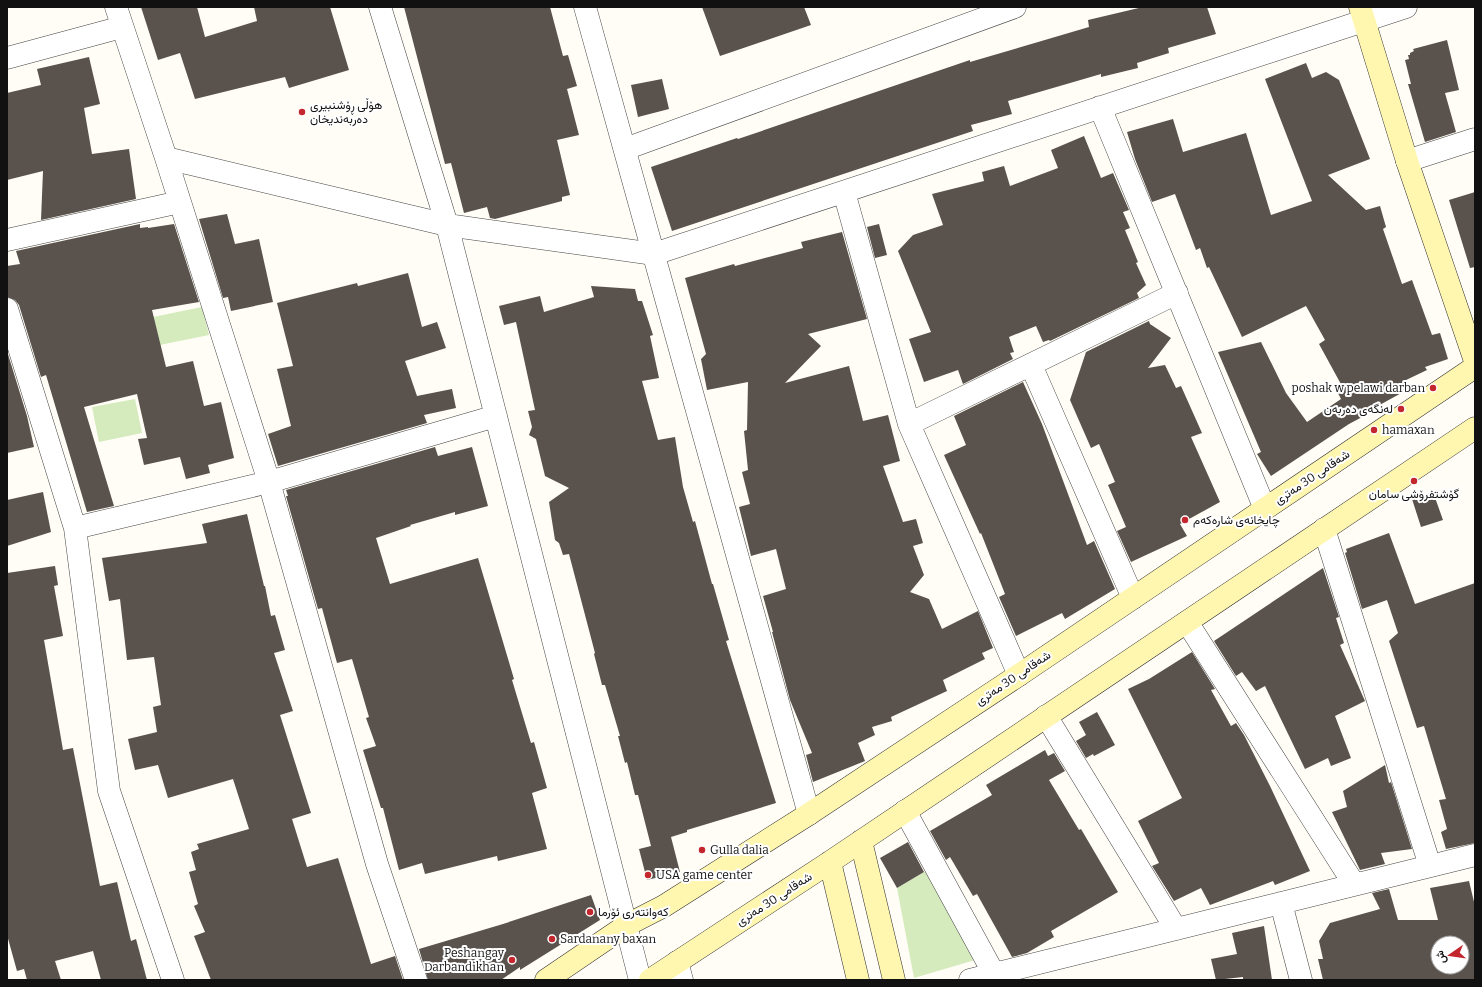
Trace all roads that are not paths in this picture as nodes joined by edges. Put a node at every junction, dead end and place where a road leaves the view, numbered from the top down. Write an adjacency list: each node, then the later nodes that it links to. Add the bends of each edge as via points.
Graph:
1 (116, 7): 7 (street)
2 (380, 7): 16 (street)
3 (585, 7): 11 (street)
4 (1014, 7): 11 (street)
5 (1406, 7): 6 (street)
6 (1361, 14): 9 (street); 13 (main road)
7 (122, 27): 8 (street); 12 (street)
8 (7, 58)
9 (1100, 108): 14 (street); 19 (street)
10 (1475, 139): 13 (street)
11 (625, 149): 18 (street)
12 (166, 158): 15 (street); 16 (street)
13 (1407, 161): 21 (main road)
14 (844, 192): 18 (street); 25 (street)
15 (180, 202): 17 (street); 27 (street)
16 (447, 225): 18 (street); 24 (street)
17 (7, 240)
18 (654, 254): 36 (street)
19 (1177, 293): 22 (street); 28 (street)
20 (7, 309): 29 (street)
21 (1475, 361)
22 (1031, 365): 25 (street); 31 (street)
23 (1475, 367): 28 (main road, شەقامی 30 مەتری)
24 (496, 416): 27 (street); 43 (street)
25 (909, 424): 33 (street)
26 (1475, 428): 30 (main road, شەقامی 30 مەتری)
27 (270, 482): 29 (street); 48 (street, via 377,864)
28 (1265, 509): 31 (main road, شەقامی 30 مەتری)
29 (75, 528): 47 (street, via 109,791)
30 (1324, 529): 32 (main road, شەقامی 30 مەتری); 40 (street)
31 (1133, 598): 33 (main road, شەقامی 30 مەتری)
32 (1187, 622): 34 (main road, شەقامی 30 مەتری); 41 (street)
33 (1019, 675): 36 (main road, شەقامی 30 مەتری)
34 (1046, 716): 35 (main road, شەقامی 30 مەتری); 44 (street)
35 (905, 812): 37 (main road, شەقامی 30 مەتری); 46 (street)
36 (809, 814): 43 (main road, شەقامی 30 مەتری, via 664,906)
37 (861, 841): 39 (main road, شەقامی 30 مەتری); 53 (main road)
38 (1475, 855): 40 (street)
39 (830, 862): 45 (main road, شەقامی 30 مەتری); 52 (main road)
40 (1430, 866): 41 (street)
41 (1354, 884): 42 (street)
42 (1281, 903): 44 (street); 55 (street)
43 (627, 926): 49 (main road, شەقامی 30 مەتری); 50 (street)
44 (1176, 929): 46 (street)
45 (679, 971): 51 (main road, شەقامی 30 مەتری)
46 (994, 974): 54 (street)
47 (173, 980)
48 (416, 980)
49 (546, 980)
50 (640, 980)
51 (650, 980)
52 (858, 980)
53 (894, 980)
54 (970, 980)
55 (1301, 980)

